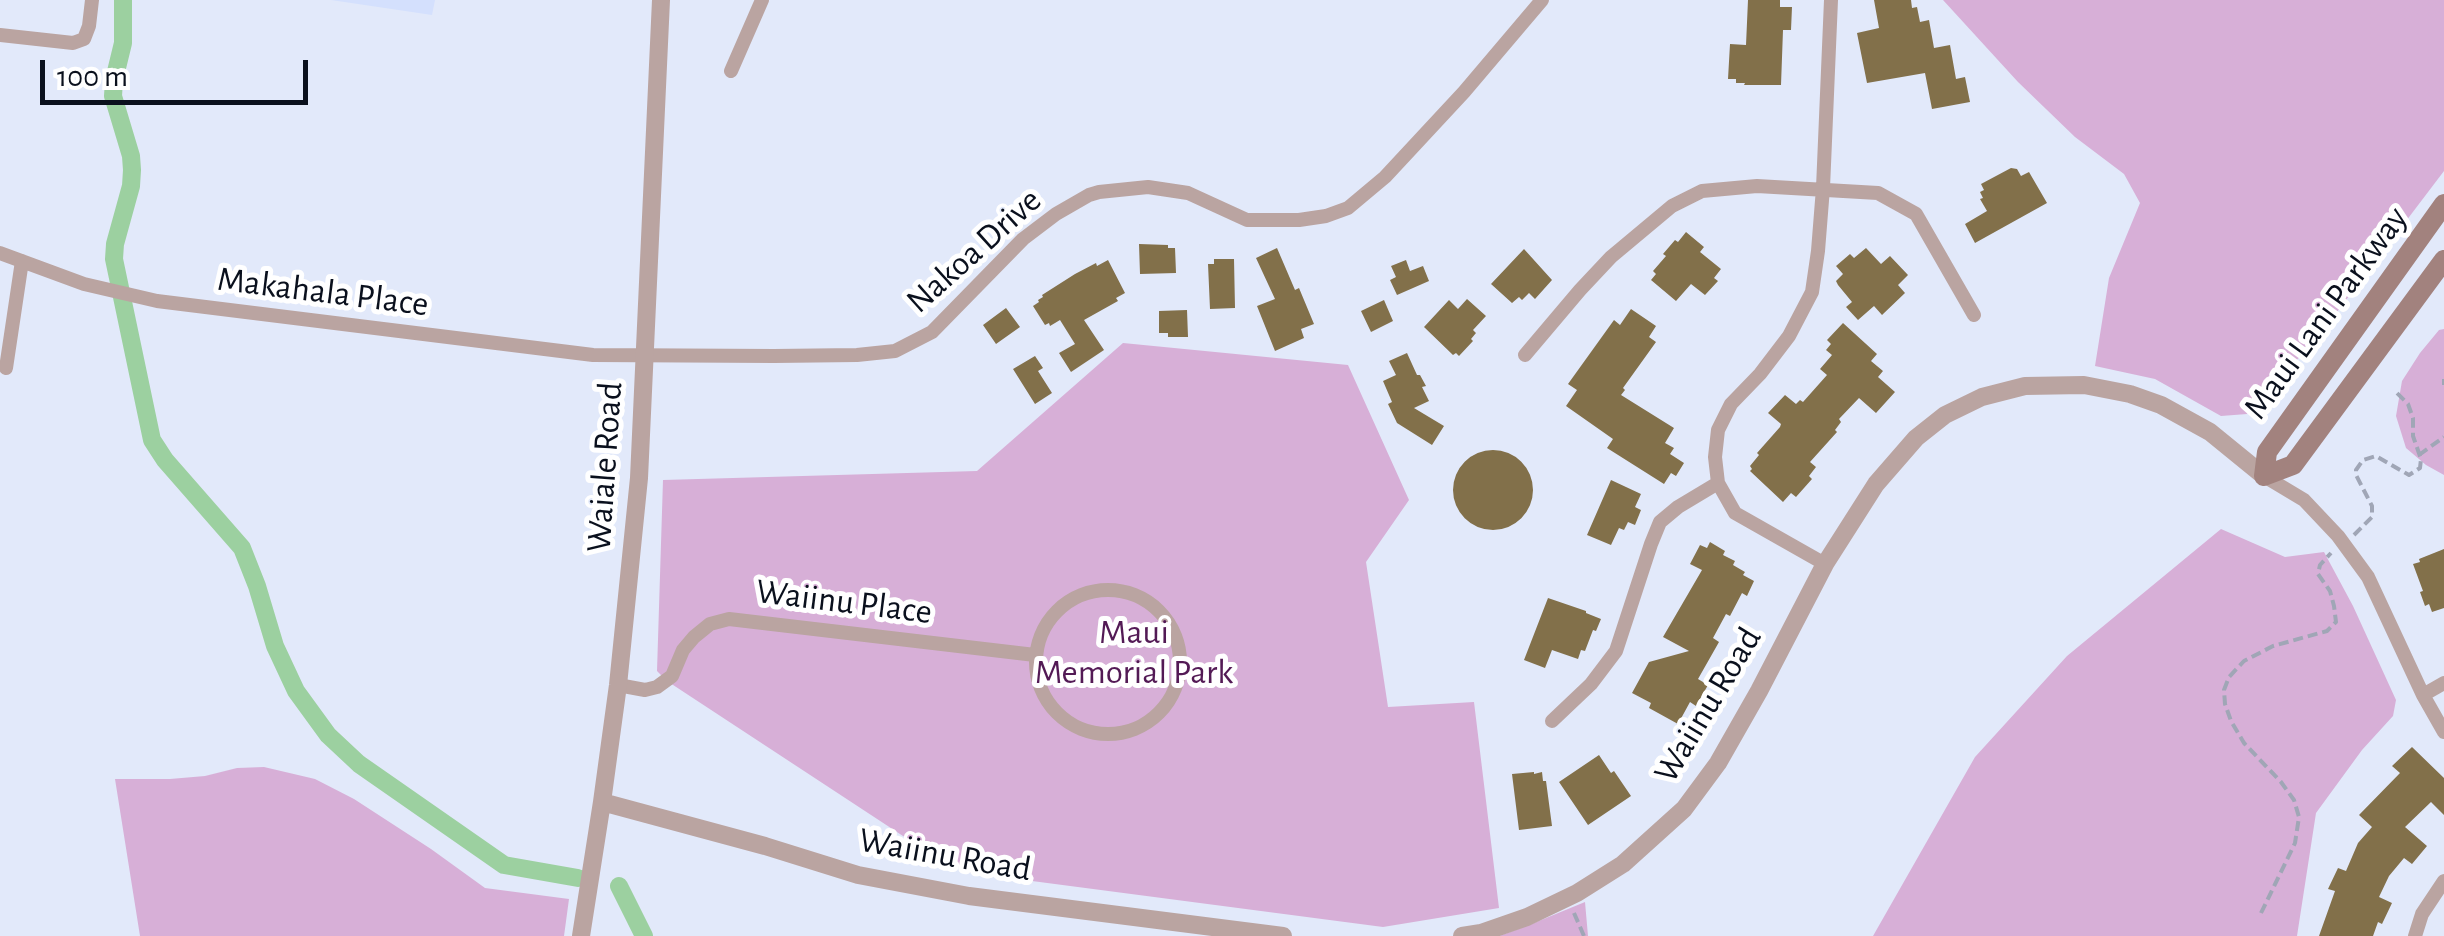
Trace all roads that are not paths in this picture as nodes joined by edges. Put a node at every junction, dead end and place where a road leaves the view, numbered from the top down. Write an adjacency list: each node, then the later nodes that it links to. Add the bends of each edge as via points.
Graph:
1 (92, 0): 6 (street, via 84,39 74,43)
2 (661, 0): 15 (street, Waiale Road)
3 (762, 0): 7 (street)
4 (1542, 0): 15 (street, Nakoa Drive, via 1385,177 1348,208 1299,220 1247,220 1188,193 1099,192 1022,239 932,332 895,351)
5 (1831, 0): 8 (street)
6 (0, 35)
7 (731, 71)
8 (1822, 188): 13 (street, via 1878,193 1916,214); 14 (street, via 1702,191 1672,206 1611,257); 18 (street, via 1812,292 1789,336 1731,404 1718,430)
9 (2444, 204): 17 (main road, Maui Lani Parkway, via 2267,452)
10 (0, 254): 12 (street, Makahala Place)
11 (2444, 260): 17 (main road, Maui Lani Parkway, via 2293,465)
12 (22, 261): 15 (street, Makahala Place, via 84,284 203,308); 16 (street)
13 (1974, 315)
14 (1525, 356)
15 (646, 357): 22 (street, Waiale Road)
16 (6, 368)
17 (2264, 476): 19 (street, Waiinu Road, via 2210,432 2161,404 2084,385 2025,386 1945,415 1916,438 1876,484); 23 (street, via 2304,500 2344,543 2368,577)
18 (1718, 482): 19 (street, via 1735,513); 24 (street, via 1660,522 1616,650)
19 (1825, 564): 30 (street, Waiinu Road, via 1718,763 1684,809 1623,864 1568,897)
20 (1035, 655): 20 (street, via 1038,683 1051,708 1072,726 1100,735 1128,732 1154,719 1172,697 1181,670 1178,642 1165,617 1143,598 1116,590 1087,592 1062,606 1044,628); 22 (street, Waiinu Place, via 728,619 694,636 672,676 657,687)
21 (2444, 683): 23 (street)
22 (618, 685): 26 (street, Waiale Road)
23 (2423, 695): 25 (street)
24 (1552, 722)
25 (2444, 732)
26 (602, 802): 28 (street, Waiale Road); 29 (street, Waiinu Road, via 858,875)
27 (2444, 880): 31 (street)
28 (580, 936)
29 (1282, 936)
30 (1462, 936)
31 (2415, 936)

